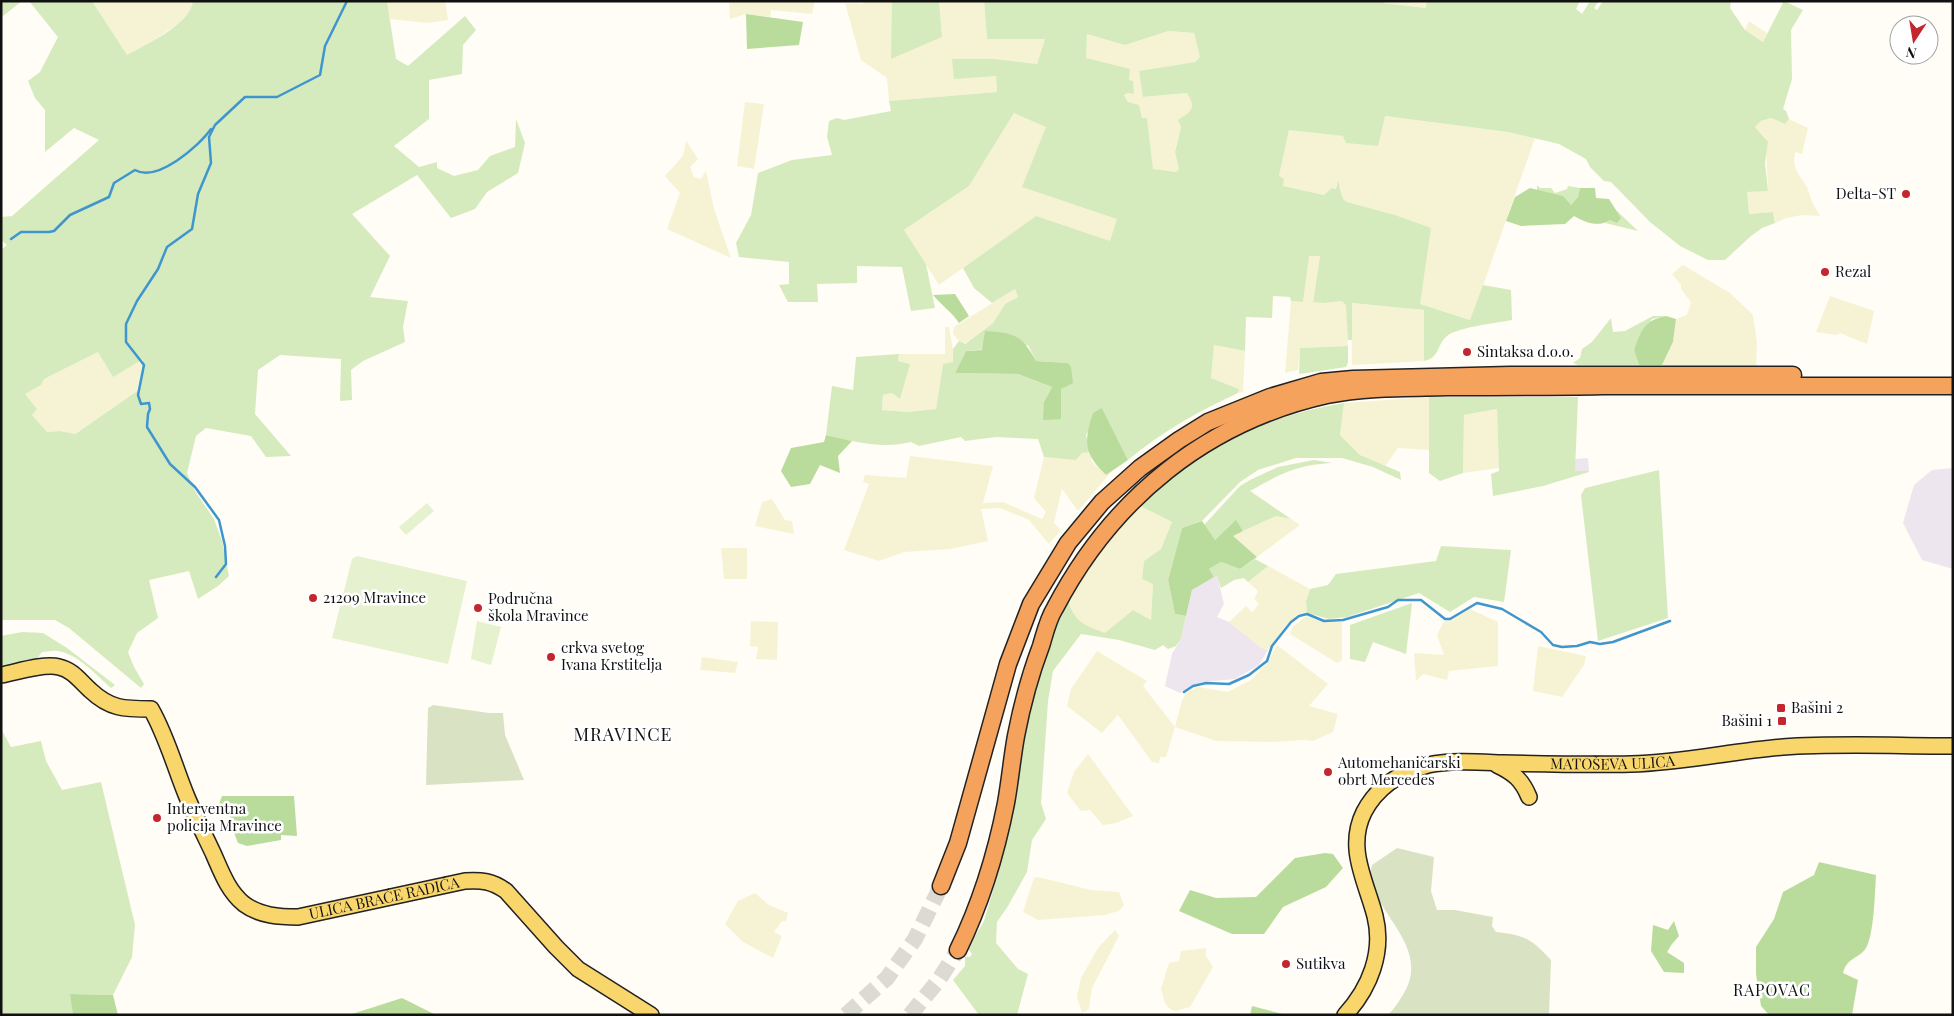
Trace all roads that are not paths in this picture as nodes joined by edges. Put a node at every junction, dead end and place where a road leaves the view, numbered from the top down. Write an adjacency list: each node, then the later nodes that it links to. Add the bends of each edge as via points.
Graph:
1 (1486, 365): 3 (highway, via 1481,368 1453,368)
2 (1566, 365): 4 (highway, via 1573,369 1588,369)
3 (1442, 375): 4 (highway); 13 (highway, via 1321,382 1270,396 1208,422 1179,440 1140,468 1102,502 1068,543 1031,604 1008,664 958,843)
4 (1596, 375): 6 (highway)
5 (1953, 375): 7 (highway)
6 (1749, 380): 7 (highway); 14 (highway, via 1355,391 1292,405 1251,421 1179,461 1134,498 1091,547 1053,610 1029,678 987,878)
7 (1788, 380): 8 (highway)
8 (1953, 386)
9 (1, 675): 15 (main road, ULICA BRAĆE RADIĆA, via 59,667 71,671 110,704 124,710 151,710 232,892 263,914 298,917 465,881 484,880 506,891 578,969)
10 (1953, 746): 11 (main road, MATOŠEVA ULICA, via 1783,747 1633,764)
11 (1491, 763): 12 (main road, via 1518,776); 16 (main road, MATOŠEVA ULICA, via 1456,762 1412,769 1397,776 1368,804 1358,829 1357,862 1375,917 1376,953 1366,987)
12 (1529, 797)
13 (941, 886)
14 (958, 950)
15 (652, 1015)
16 (1345, 1015)

